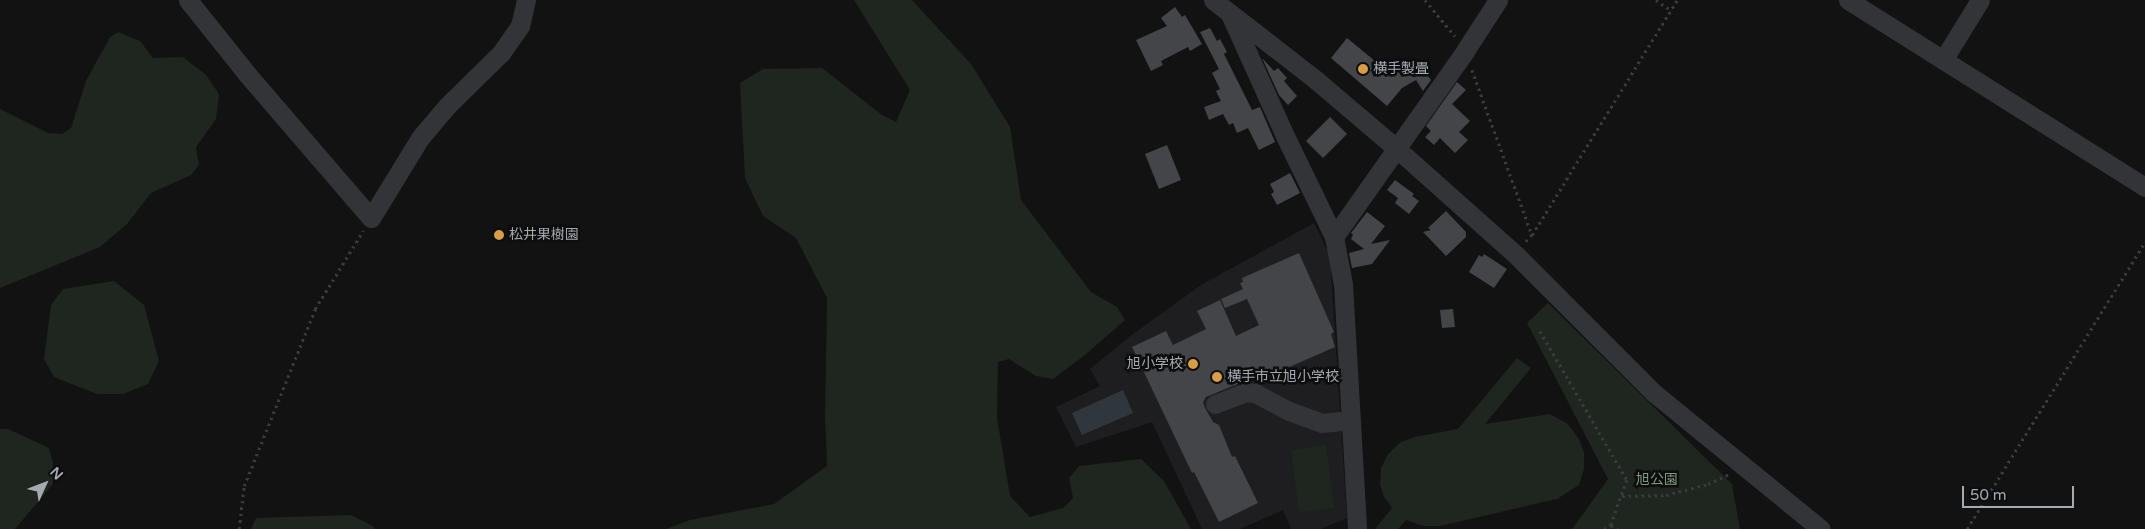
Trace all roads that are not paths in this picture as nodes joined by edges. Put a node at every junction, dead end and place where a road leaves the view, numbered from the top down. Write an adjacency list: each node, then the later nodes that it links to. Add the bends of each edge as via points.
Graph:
1 (188, 0): 2 (street, via 371,218 420,138 447,106 501,53 520,26)
2 (526, 0)
3 (1214, 0): 7 (street)
4 (1498, 0): 9 (street)
5 (1848, 0): 8 (street)
6 (1980, 0): 8 (street)
7 (1225, 6): 9 (street); 11 (street)
8 (1944, 60): 10 (street)
9 (1396, 148): 11 (street); 15 (street, via 1516,255 1654,393)
10 (2145, 187)
11 (1334, 236): 13 (street, via 1343,284)
12 (1215, 404): 13 (street, via 1246,392 1256,393 1289,411 1322,423)
13 (1351, 420): 14 (street)
14 (1357, 529)
15 (1821, 529)

